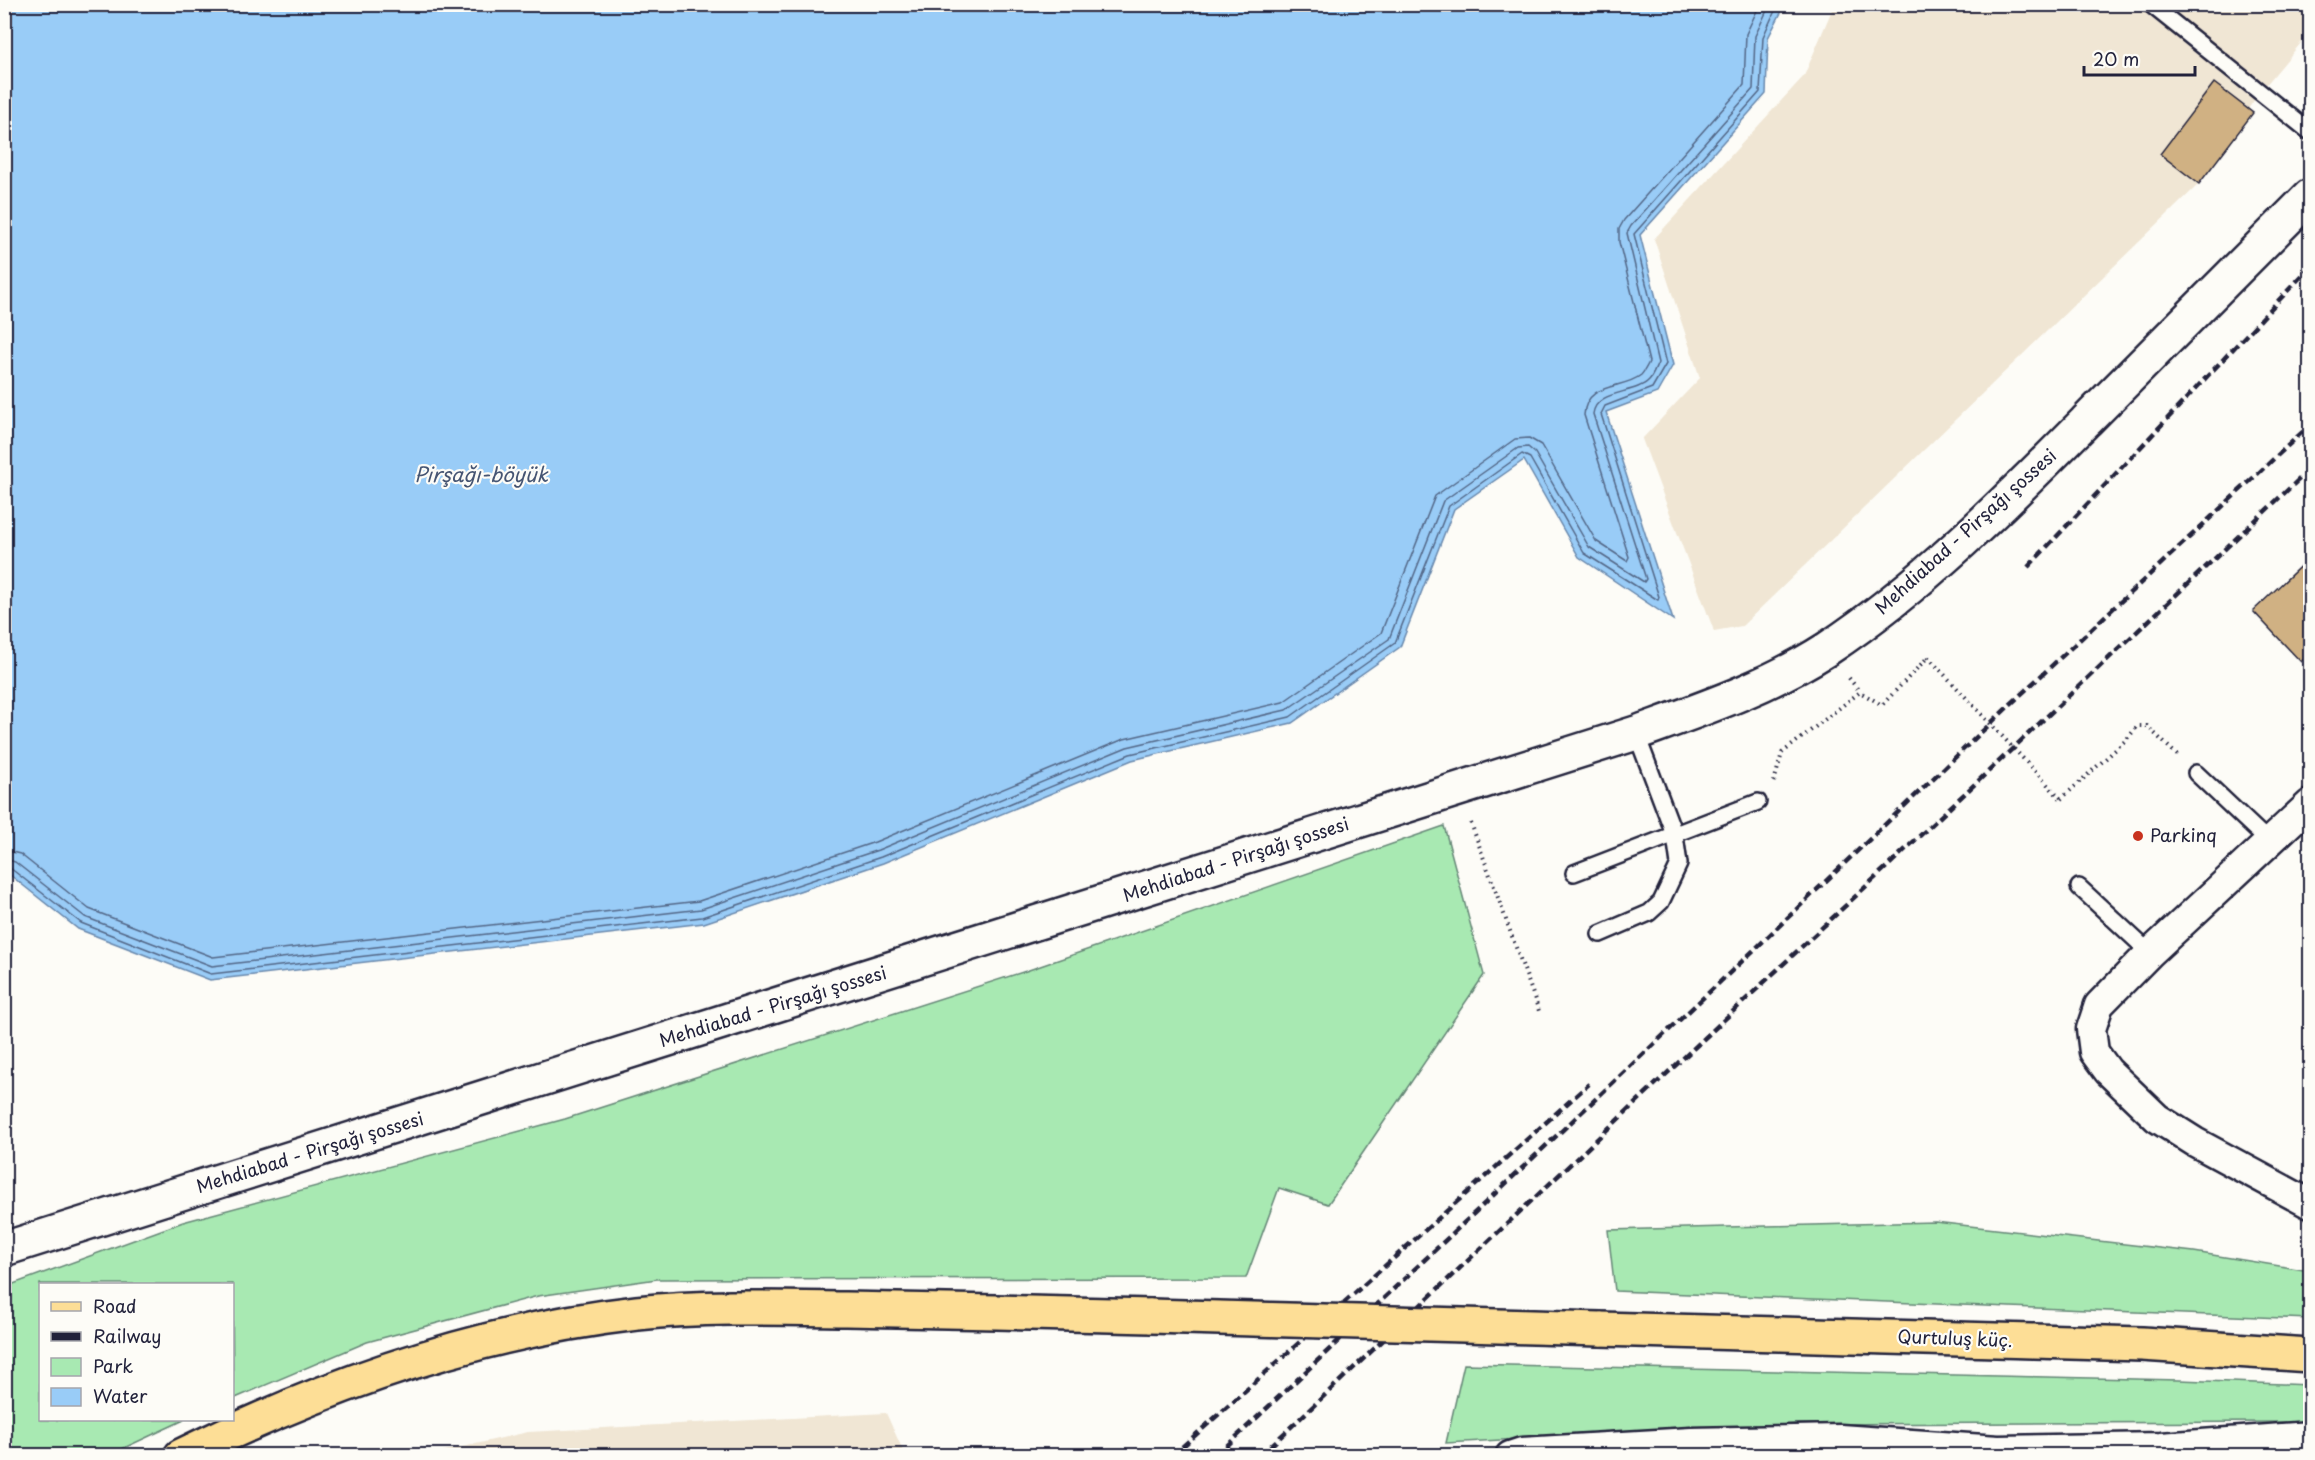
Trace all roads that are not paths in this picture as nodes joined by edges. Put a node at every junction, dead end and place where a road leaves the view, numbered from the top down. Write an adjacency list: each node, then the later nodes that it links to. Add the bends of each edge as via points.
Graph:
1 (2150, 4): 2 (lane)
2 (2310, 132)
3 (2310, 196): 4 (main road, Mehdiabad - Pirşağı şossesi, via 2037,471 1926,574 1868,621 1777,677 1731,699)
4 (1636, 733): 8 (lane); 15 (main road, Mehdiabad - Pirşağı şossesi)
5 (2196, 773): 9 (lane)
6 (1758, 802): 8 (lane)
7 (2310, 804): 9 (street)
8 (1675, 836): 10 (lane); 12 (lane, via 1679,864 1661,902 1649,913)
9 (2270, 843): 13 (street)
10 (1574, 873)
11 (2079, 887): 13 (lane)
12 (1600, 934)
13 (2150, 953): 14 (street, via 2099,1005 2091,1029 2094,1052 2157,1118)
14 (2310, 1204)
15 (4, 1249)
16 (2310, 1355): 20 (main road, Qurtuluş küç., bridge, via 2142,1344 1151,1316 750,1308 638,1313 551,1327 454,1350 356,1382)
17 (2310, 1436): 18 (street)
18 (2225, 1450): 19 (street)
19 (1998, 1453): 21 (street, via 1840,1439 1691,1442)
20 (181, 1455)
21 (1510, 1455)

